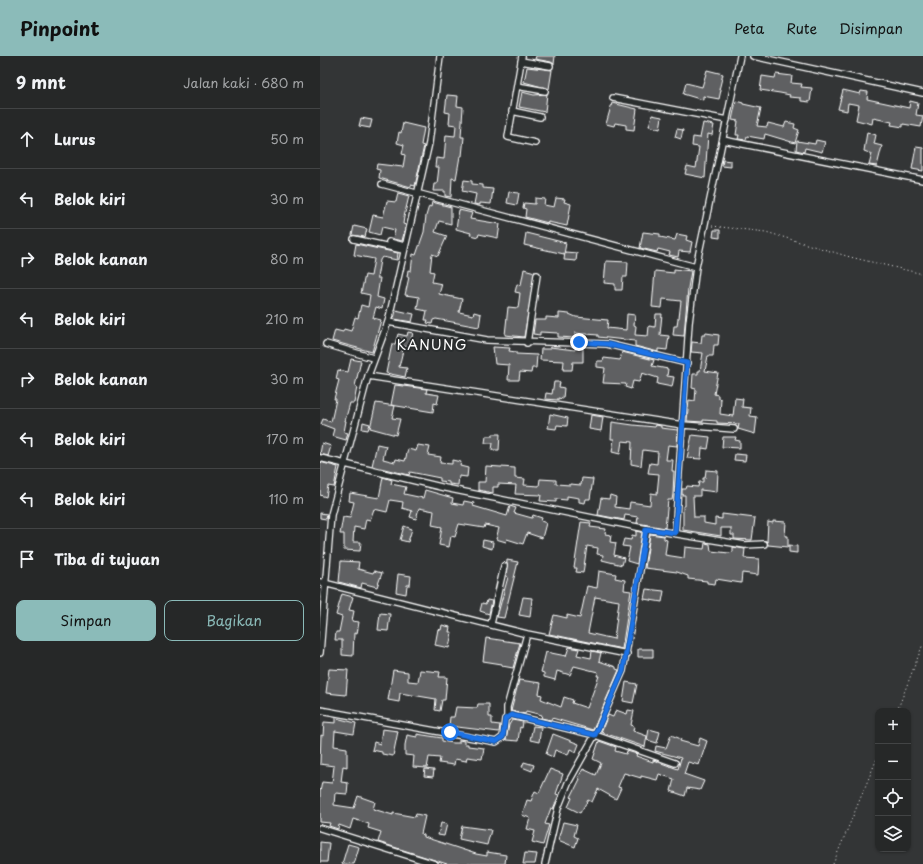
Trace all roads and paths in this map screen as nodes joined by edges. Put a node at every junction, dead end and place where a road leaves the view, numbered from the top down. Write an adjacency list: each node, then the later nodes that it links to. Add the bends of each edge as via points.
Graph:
1 (440, 56): 17 (street, via 429,143)
2 (740, 56): 12 (street)
3 (753, 56): 8 (street)
4 (521, 58): 5 (street); 6 (street)
5 (550, 66)
6 (516, 86): 7 (street); 10 (street)
7 (545, 91)
8 (923, 93)
9 (613, 98): 12 (street)
10 (512, 111): 11 (street); 14 (street, via 508,137)
11 (540, 117)
12 (727, 120): 13 (street)
13 (723, 140): 15 (street); 18 (street)
14 (535, 143)
15 (923, 180)
16 (382, 184): 17 (street)
17 (418, 194): 21 (street); 22 (street)
18 (705, 226): 22 (street); 23 (path, via 766,232 850,258)
19 (354, 239): 21 (street)
20 (389, 242): 21 (street)
21 (404, 248): 25 (street)
22 (696, 267): 29 (street)
23 (923, 274)
24 (537, 276): 26 (street)
25 (388, 322): 26 (street, via 487,340); 28 (street)
26 (527, 343): 29 (street, via 607,344)
27 (326, 344): 28 (street)
28 (373, 358): 30 (street)
29 (687, 363): 31 (street)
30 (368, 376): 31 (street); 34 (street)
31 (683, 425): 32 (street); 36 (street)
32 (734, 429)
33 (320, 458): 34 (street)
34 (344, 465): 35 (street); 39 (street, via 332,515)
35 (646, 529): 36 (street); 44 (street)
36 (675, 533): 37 (street, via 745,546)
37 (764, 544)
38 (504, 566): 40 (street)
39 (322, 582): 40 (street); 43 (street)
40 (491, 624): 41 (street)
41 (527, 634): 44 (street); 47 (street)
42 (923, 644): 45 (path)
43 (320, 653)
44 (627, 654): 48 (street, via 620,682)
45 (898, 708)
46 (320, 710): 47 (street, via 496,742 503,737)
47 (507, 717): 48 (street, via 511,715)
48 (595, 735): 50 (street); 53 (street, via 568,783 558,808)
49 (875, 763): 54 (path)
50 (675, 764)
51 (320, 828): 52 (street)
52 (435, 864)
53 (545, 864)
54 (833, 864)

